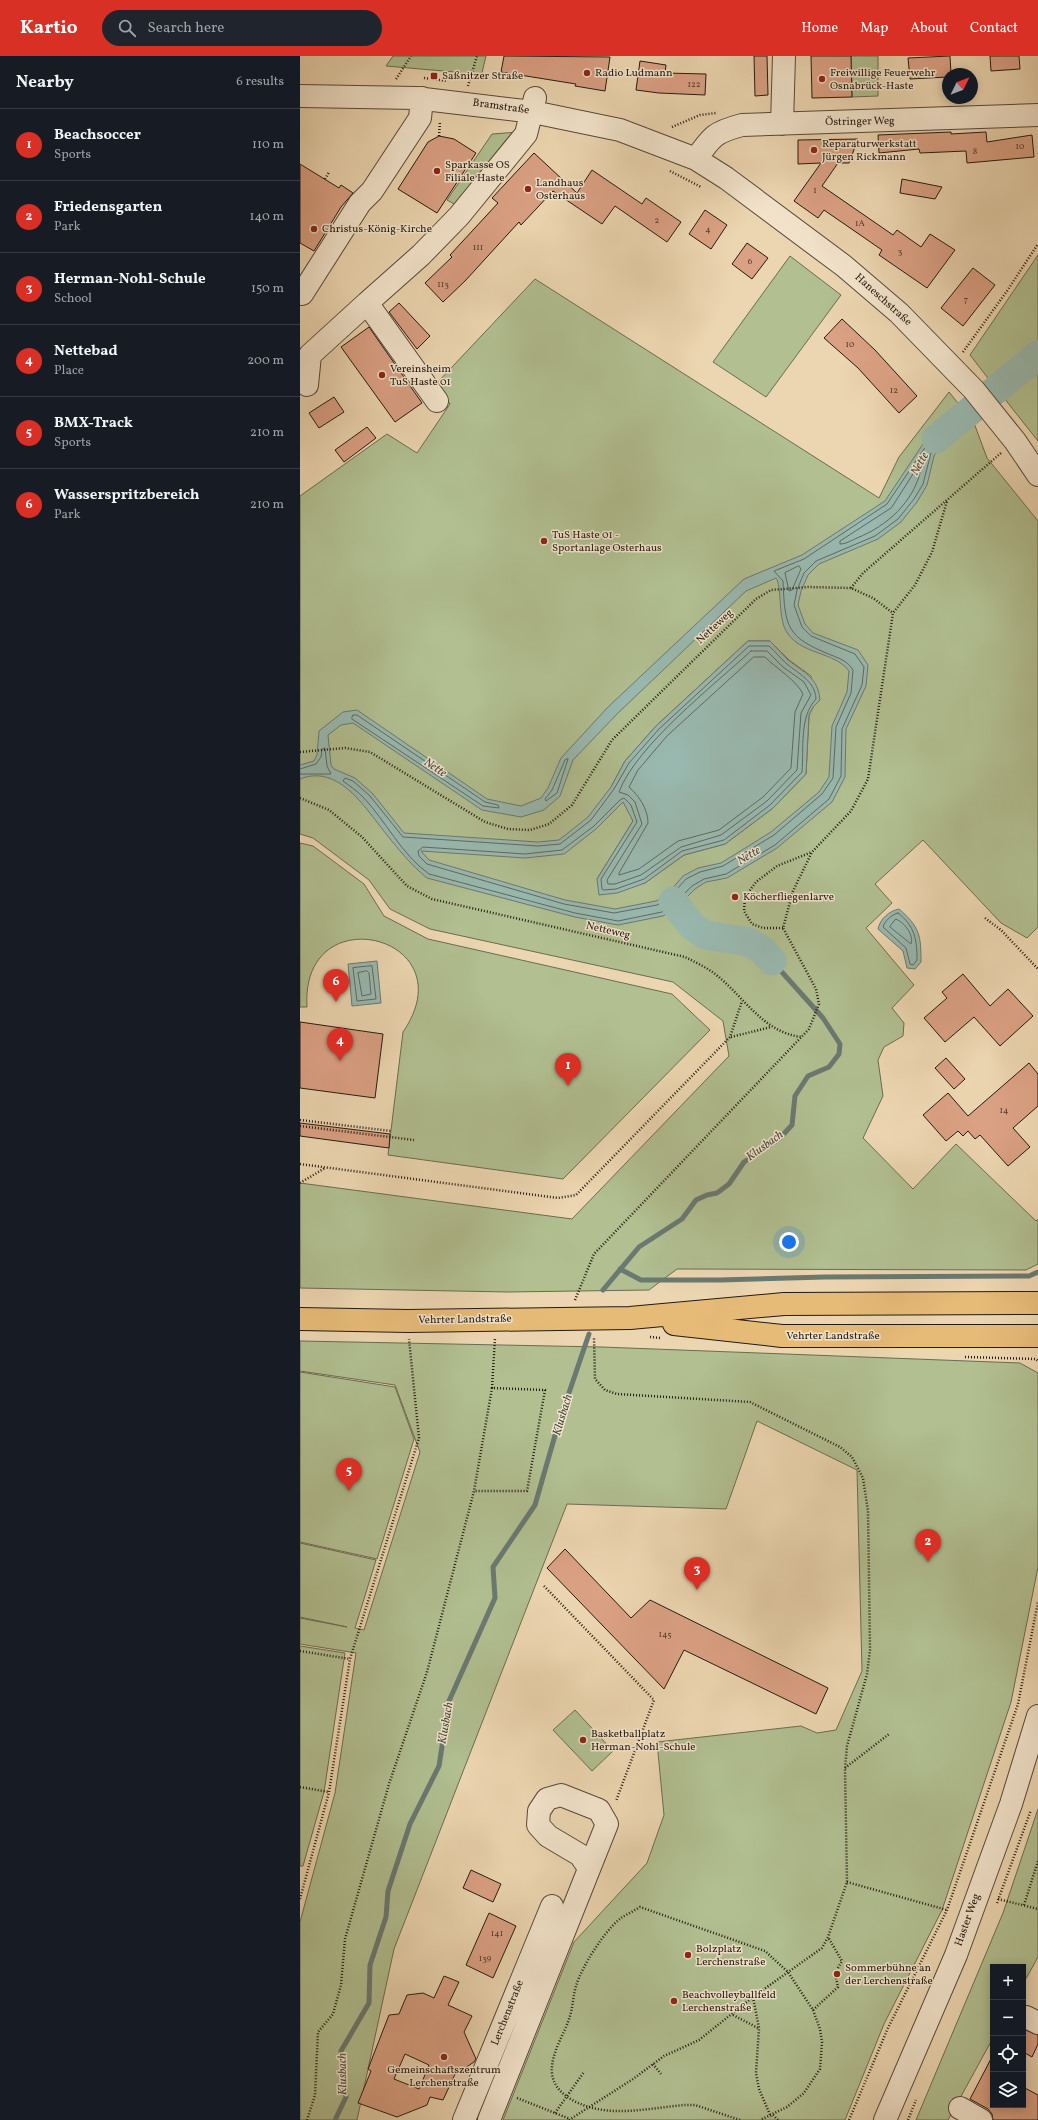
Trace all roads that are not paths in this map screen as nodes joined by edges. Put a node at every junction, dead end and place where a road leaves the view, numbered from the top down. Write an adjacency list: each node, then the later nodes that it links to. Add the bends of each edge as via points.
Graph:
1 (784, 56): 6 (street)
2 (300, 96): 4 (street, Bramstraße)
3 (534, 105): 4 (street, Bramstraße); 7 (street, Bramstraße, via 620,130); 9 (street, via 526,134 459,216 421,255)
4 (428, 112): 8 (street, via 372,192 360,203 302,294)
5 (1038, 116): 6 (street, Östringer Weg)
6 (782, 124): 7 (street, Östringer Weg, via 742,125 724,130 711,137)
7 (696, 159): 12 (street, Haneschstraße, via 726,178 844,266 899,313 974,390)
8 (300, 293)
9 (367, 303): 10 (street, via 310,356); 11 (street)
10 (308, 385)
11 (436, 401)
12 (1038, 475)
13 (1038, 1303): 14 (main road, Vehrter Landstraße, via 784,1304)
14 (630, 1318): 15 (main road, Vehrter Landstraße, via 408,1321); 16 (main road, Vehrter Landstraße, via 782,1336)
15 (300, 1319)
16 (1038, 1336)
17 (1038, 1716): 23 (street, Haster Weg, via 1011,1804 956,1955)
18 (589, 1868): 18 (street, via 607,1824 599,1810 561,1796 547,1799 539,1811 538,1825 548,1836 580,1855); 22 (street)
19 (552, 1906): 21 (street, Lerchenstraße)
20 (960, 2108): 24 (street)
21 (464, 2120)
22 (489, 2120)
23 (886, 2120)
24 (981, 2120)

